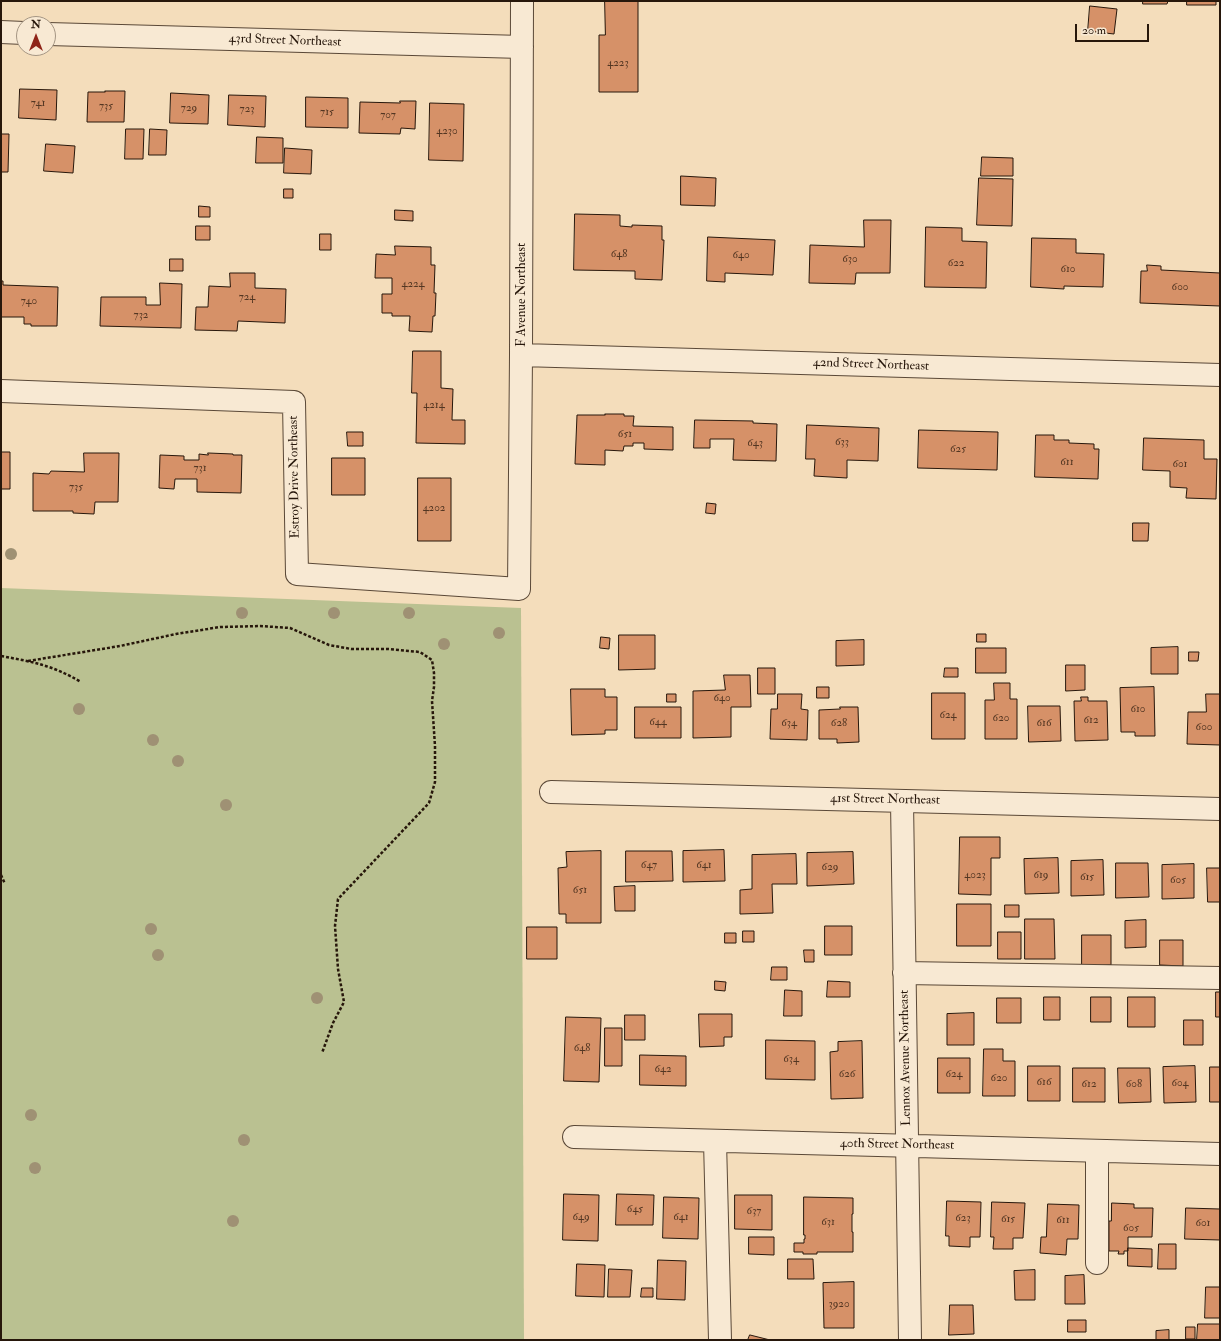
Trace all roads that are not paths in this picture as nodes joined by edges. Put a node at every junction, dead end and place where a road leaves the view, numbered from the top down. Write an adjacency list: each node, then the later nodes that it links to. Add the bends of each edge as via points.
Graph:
1 (522, 1): 5 (street, F Avenue Northeast)
2 (1, 32): 3 (street)
3 (16, 33)
4 (56, 34): 5 (street, 43rd Street Northeast)
5 (522, 47): 6 (street, F Avenue Northeast)
6 (522, 355): 7 (street, 42nd Street Northeast); 9 (street, F Avenue Northeast)
7 (1220, 375)
8 (1, 391): 9 (street, Estroy Drive Northeast, via 294,402 297,574)
9 (519, 589)
10 (551, 792): 11 (street, 41st Street Northeast)
11 (902, 801): 12 (street, 41st Street Northeast); 13 (street, Lennox Avenue Northeast)
12 (1220, 809)
13 (904, 974): 14 (street); 17 (street, Lennox Avenue Northeast)
14 (1220, 978)
15 (574, 1137): 16 (street, 40th Street Northeast)
16 (715, 1141): 17 (street, 40th Street Northeast); 21 (street)
17 (907, 1146): 18 (street, 40th Street Northeast); 22 (street, Lennox Avenue Northeast)
18 (1097, 1151): 19 (street, 40th Street Northeast); 20 (street)
19 (1220, 1154)
20 (1097, 1263)
21 (720, 1340)
22 (910, 1340)

